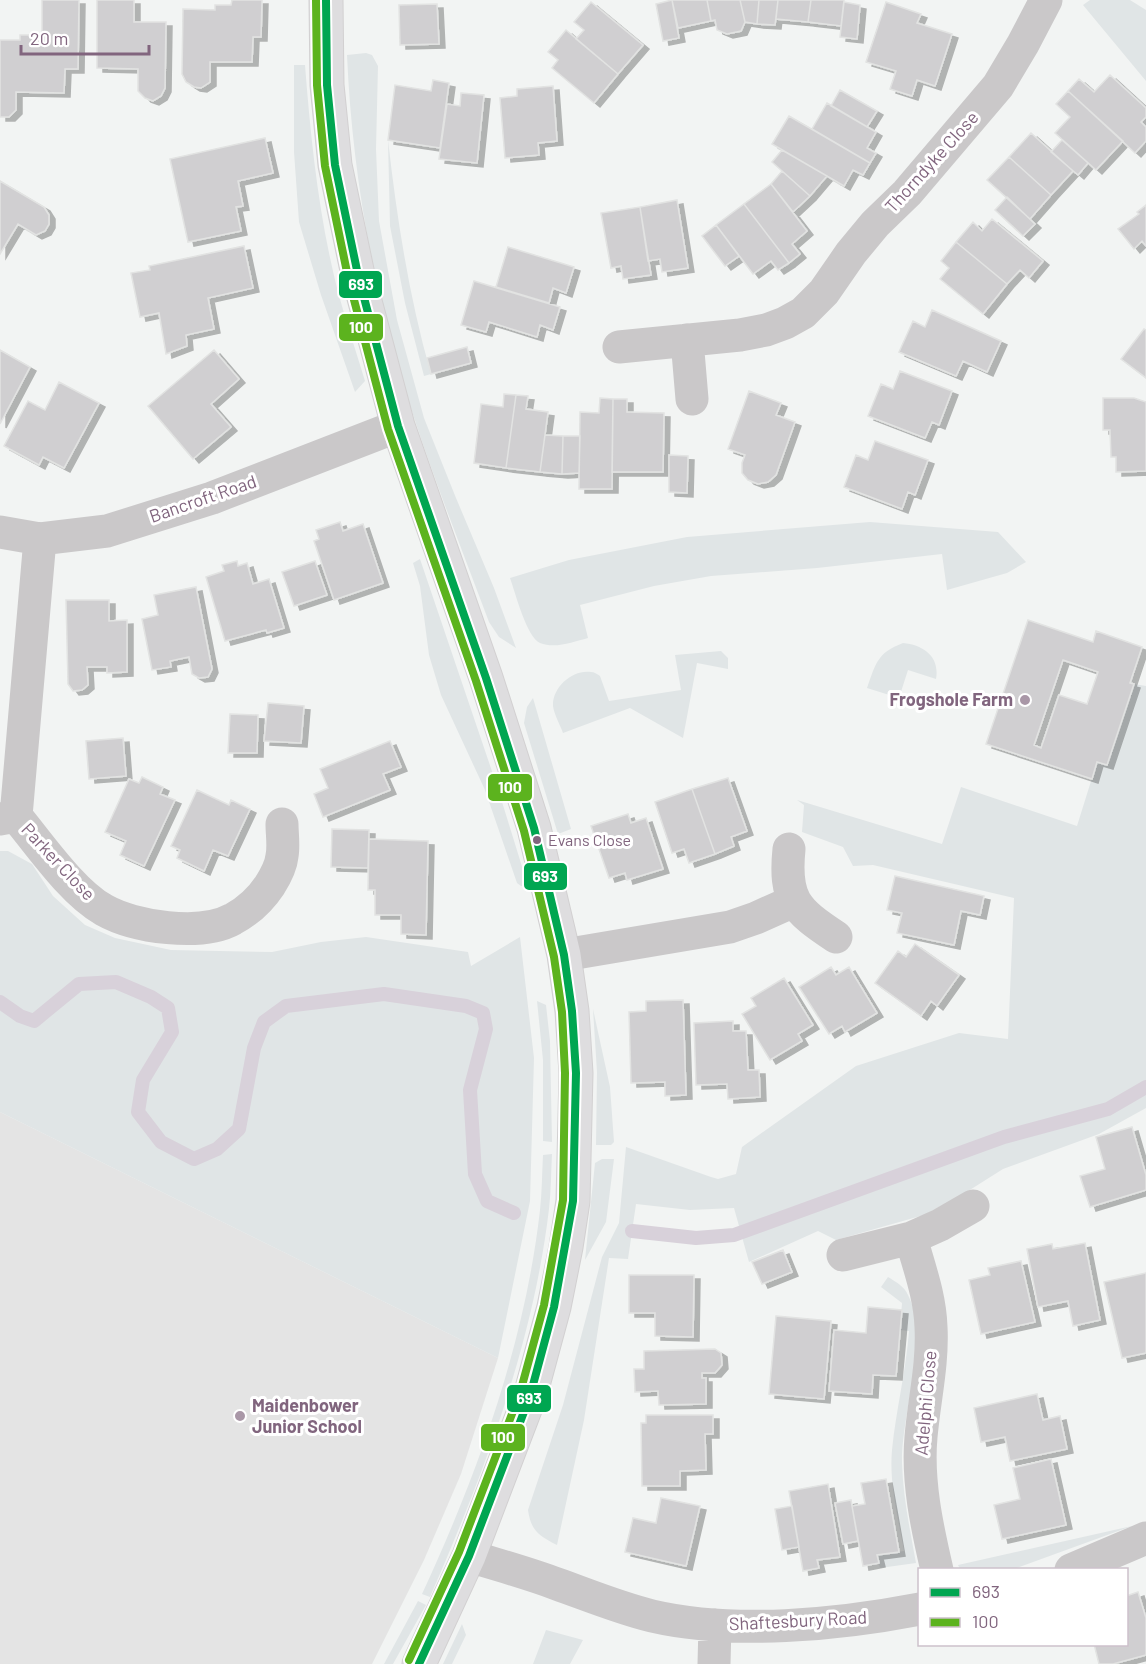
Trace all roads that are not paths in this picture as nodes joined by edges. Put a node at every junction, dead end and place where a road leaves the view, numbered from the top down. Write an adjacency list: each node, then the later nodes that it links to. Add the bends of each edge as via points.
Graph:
1 (326, 0): 6 (street, via 327,85 335,165 357,275)
2 (1046, 0): 3 (street, Thorndyke Close, via 998,86 803,312 766,330)
3 (687, 340): 4 (street, Thorndyke Close); 5 (street)
4 (619, 347)
5 (692, 399)
6 (398, 426): 8 (street, Bancroft Road, via 212,498 107,531); 14 (street, via 534,828)
7 (0, 532): 8 (street, Bancroft Road)
8 (40, 539): 9 (street, Parker Close)
9 (8, 817): 10 (street, Parker Close, via 103,910 137,924 176,929 232,920 260,900 282,857)
10 (282, 824)
11 (789, 849): 12 (street, via 786,871)
12 (794, 900): 13 (street); 14 (street, via 730,927)
13 (836, 937)
14 (564, 955): 19 (street, via 576,1073 573,1201 566,1248 530,1396)
15 (973, 1206): 16 (street)
16 (911, 1238): 17 (street); 20 (street, Adelphi Close, via 926,1290 931,1327 921,1480)
17 (843, 1255)
18 (1146, 1538): 21 (street)
19 (469, 1556): 23 (street, Shaftesbury Road, via 652,1616); 24 (street)
20 (937, 1568)
21 (1073, 1568)
22 (918, 1610): 23 (street, Shaftesbury Road, via 837,1621)
23 (715, 1625): 25 (street)
24 (419, 1664)
25 (714, 1664)

